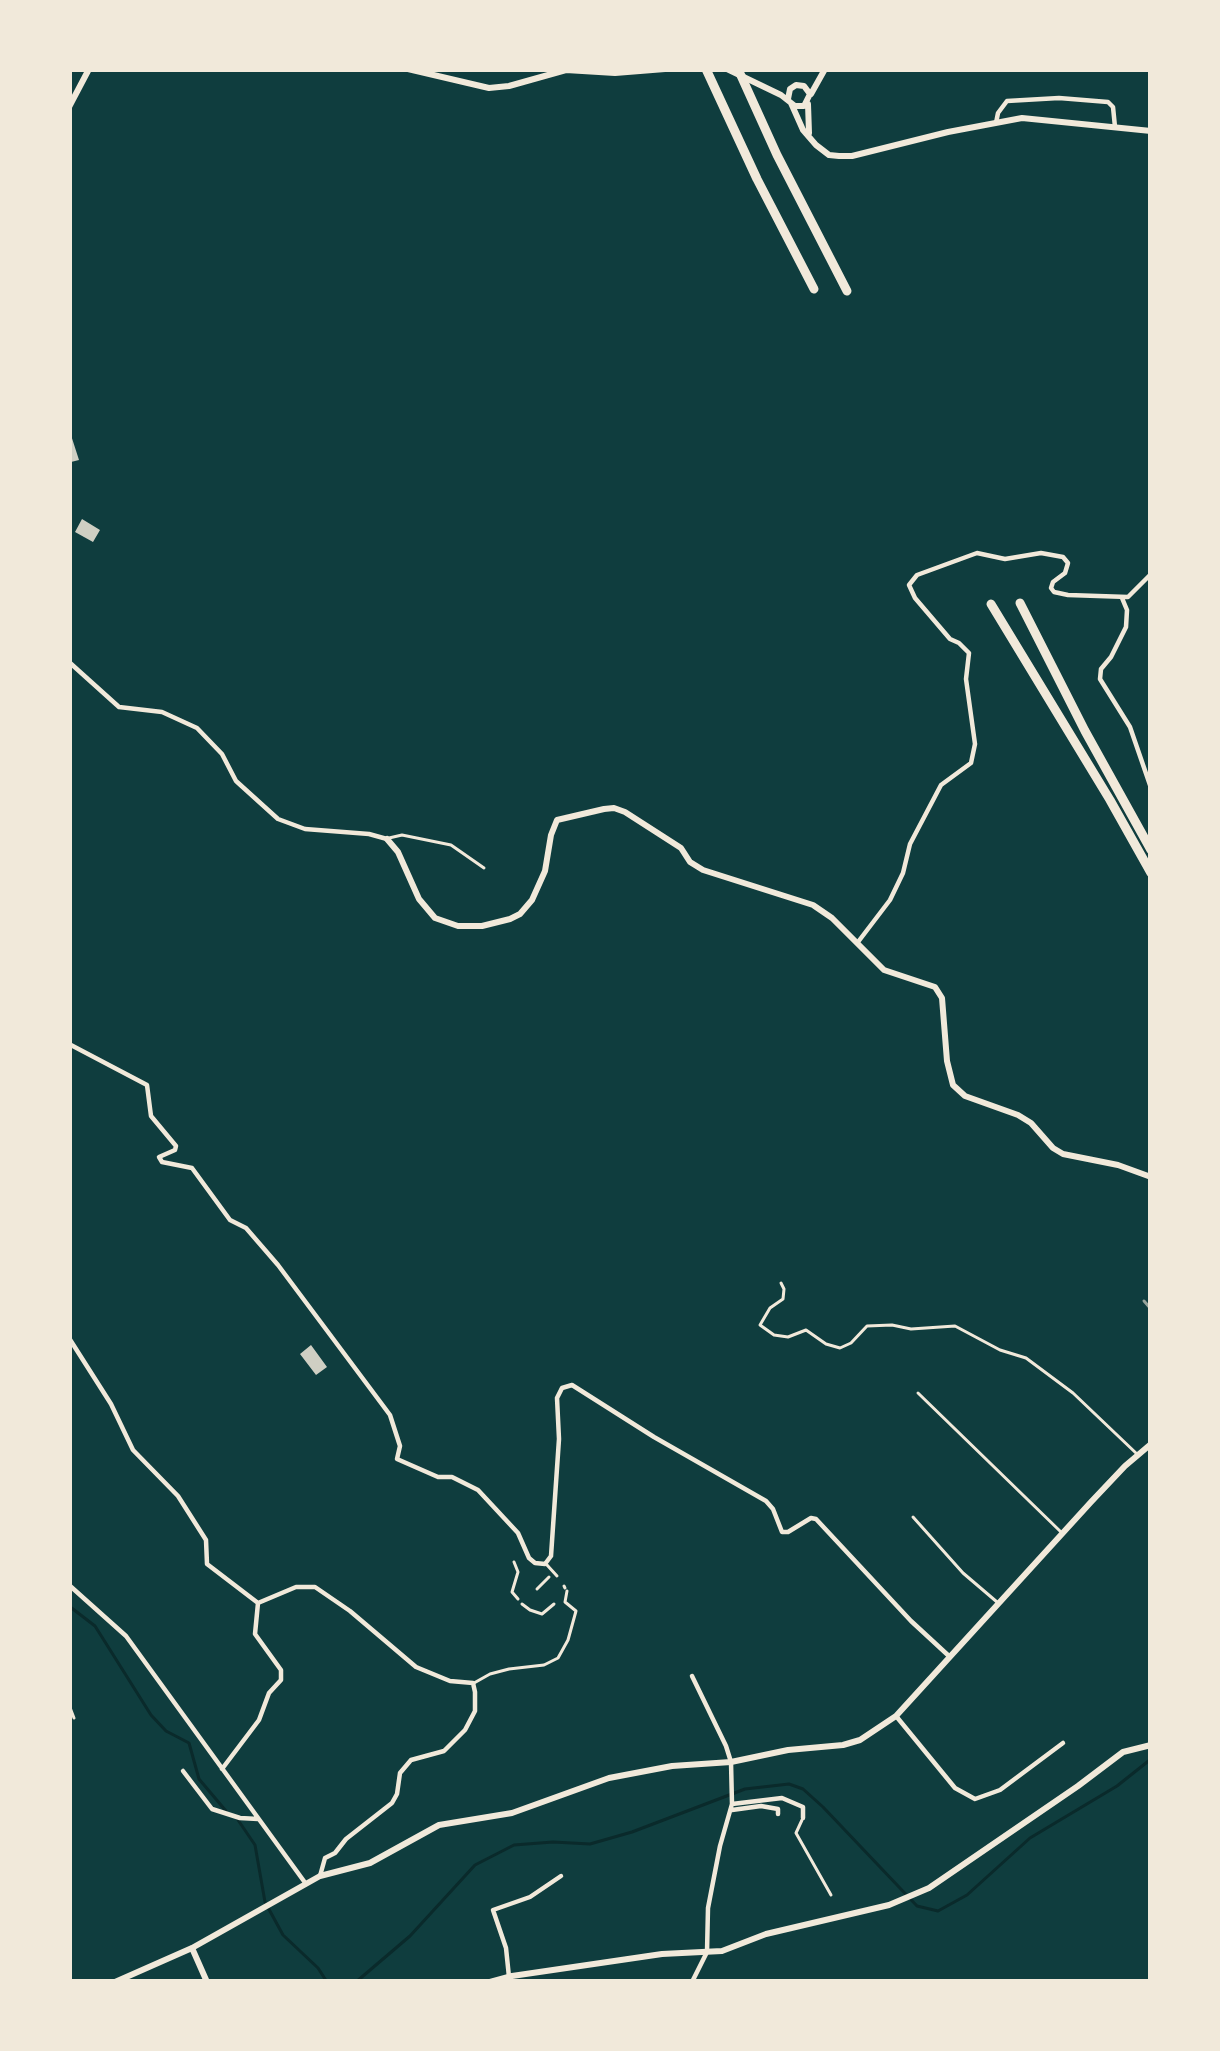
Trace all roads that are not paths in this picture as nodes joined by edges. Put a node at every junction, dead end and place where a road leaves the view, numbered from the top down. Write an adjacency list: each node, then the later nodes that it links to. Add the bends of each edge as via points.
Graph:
1 (89, 69): 13 (street)
2 (408, 69): 3 (street, via 489,88 566,70)
3 (665, 69)
4 (706, 69): 18 (highway)
5 (727, 69): 10 (street)
6 (738, 69): 19 (highway)
7 (825, 69): 8 (street); 11 (street)
8 (801, 85): 9 (street); 11 (street)
9 (790, 89): 10 (street); 12 (street)
10 (770, 90): 12 (street)
11 (809, 100): 12 (street, via 800,107); 17 (street)
12 (790, 101): 17 (street)
13 (69, 106)
14 (996, 123): 15 (street, via 1022,118); 15 (street, via 1007,101 1059,98 1108,102); 17 (street, via 852,156 830,155)
15 (1115, 128): 16 (street)
16 (1151, 131)
17 (809, 136)
18 (814, 289)
19 (847, 291)
20 (69, 497): 21 (street)
21 (69, 509)
22 (1151, 574): 23 (street)
23 (1122, 598): 27 (street, via 1127,621 1102,682 1130,727); 32 (street, via 1054,592 1068,563 1041,553 1015,560 977,554 909,585 969,653 975,744 971,763 940,785 890,900)
24 (1020, 603): 29 (highway)
25 (991, 604): 31 (highway)
26 (69, 662): 28 (street, via 118,707 162,712 196,728 278,819)
27 (1151, 788)
28 (387, 839): 30 (street, via 452,845); 32 (street, via 435,918 467,928 520,914 532,900 557,820 614,808 703,870 813,905)
29 (1151, 850)
30 (484, 868)
31 (1151, 873)
32 (858, 942): 34 (street, via 884,970 935,987 956,1090 1018,1115 1064,1154)
33 (69, 1044): 42 (street, via 146,1085 151,1116 176,1146 162,1162 192,1168 230,1220 278,1265 390,1415 397,1459 478,1490 518,1533 531,1561)
34 (1151, 1178)
35 (781, 1283): 39 (street, via 783,1299 760,1324 774,1335 806,1330 840,1348 867,1326 955,1326 1053,1378)
36 (69, 1338): 46 (street, via 133,1450 206,1540 207,1564)
37 (918, 1393): 41 (street)
38 (1151, 1444): 39 (street)
39 (1138, 1455): 41 (street)
40 (913, 1517): 47 (street)
41 (1063, 1533): 47 (street)
42 (545, 1564): 43 (street); 48 (street, via 557,1397 572,1385 766,1501 782,1532 816,1519)
43 (556, 1574)
44 (69, 1586): 55 (street, via 126,1636)
45 (565, 1588): 50 (street, via 576,1611 561,1654 544,1666)
46 (258, 1603): 50 (street, via 315,1587 416,1667); 55 (street, via 255,1634 282,1675)
47 (998, 1604): 48 (street)
48 (950, 1657): 51 (street)
49 (692, 1676): 54 (street)
50 (472, 1683): 61 (street, via 476,1706 465,1730 444,1751 411,1760 392,1803 326,1858)
51 (896, 1716): 52 (street, via 955,1788 975,1799); 54 (street, via 844,1745)
52 (1063, 1743)
53 (1151, 1745): 66 (street, via 1123,1752 918,1894)
54 (731, 1762): 57 (street); 61 (street, via 609,1778 512,1813 447,1823 370,1863)
55 (222, 1769): 59 (street)
56 (183, 1771): 59 (street, via 212,1810)
57 (732, 1807): 58 (street); 60 (street, via 782,1798 803,1807); 66 (street, via 711,1890)
58 (778, 1814)
59 (258, 1819): 63 (street)
60 (803, 1819): 64 (street, via 796,1833)
61 (320, 1876): 63 (street)
62 (561, 1876): 67 (street, via 493,1910)
63 (306, 1884): 65 (street)
64 (832, 1895)
65 (192, 1948): 68 (street); 69 (street)
66 (707, 1952): 67 (street); 71 (street)
67 (509, 1977): 70 (street)
68 (115, 1982)
69 (207, 1982)
70 (490, 1982)
71 (692, 1982)

